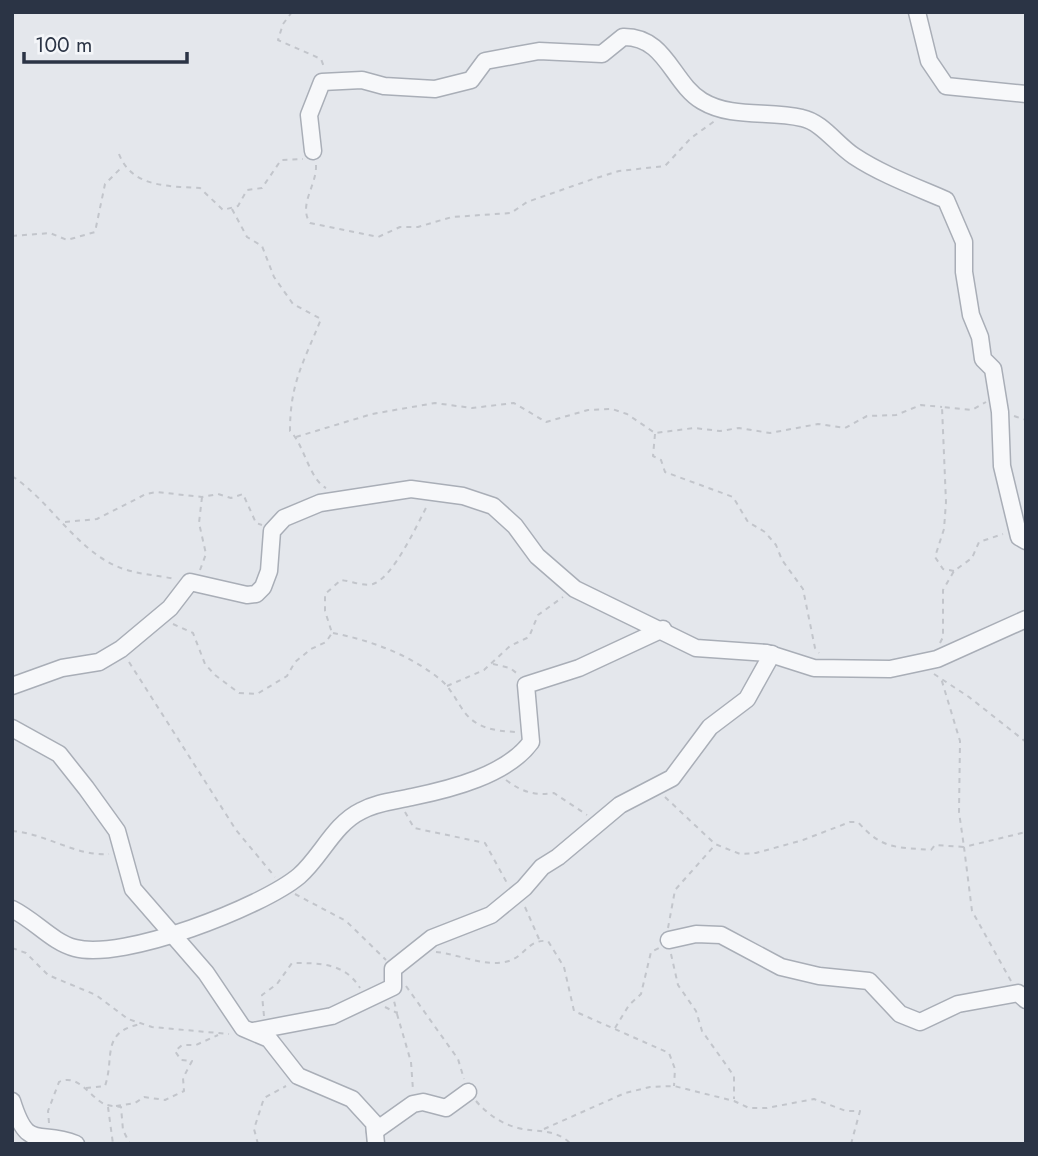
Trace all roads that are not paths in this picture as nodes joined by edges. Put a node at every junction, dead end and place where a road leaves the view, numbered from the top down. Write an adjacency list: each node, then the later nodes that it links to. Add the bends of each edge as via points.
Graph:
1 (917, 12): 2 (street, via 929,61 946,86)
2 (1026, 94)
3 (314, 155): 4 (street, via 309,115 322,82 362,80 435,89 471,80 485,61 540,51 590,56 608,51 623,37 654,47 690,93 712,107 804,118 853,155 946,200 964,242 964,272 983,359 993,369 1008,502 1019,537)
4 (1026, 541)
5 (1026, 619): 7 (street, via 919,664 890,669 814,668)
6 (663, 629): 7 (street, via 696,648); 8 (street, via 575,589 537,556 493,506 435,491 386,491 320,503 284,518 272,531 269,571 256,594 190,582 170,608 99,662 62,668); 11 (street, via 579,668 526,685 531,742 510,761 462,783 359,811 284,888)
7 (772, 654): 14 (street, via 747,699 710,727 686,762 657,788 621,805 542,867 491,915 432,938 393,969 393,987 332,1016)
8 (12, 686)
9 (12, 728): 11 (street, via 59,754 117,831 133,889)
10 (12, 909): 11 (street, via 34,920 57,941 76,948 96,950)
11 (173, 936): 14 (street)
12 (669, 941): 13 (street, via 721,934 781,967 869,981 900,1014 920,1021 958,1004)
13 (1022, 997)
14 (255, 1029): 17 (street, via 269,1039 298,1076 352,1099 374,1123)
15 (468, 1092): 17 (street, via 446,1108 412,1104)
16 (12, 1101): 18 (street, via 19,1124 31,1136)
17 (375, 1137)
18 (76, 1144)

